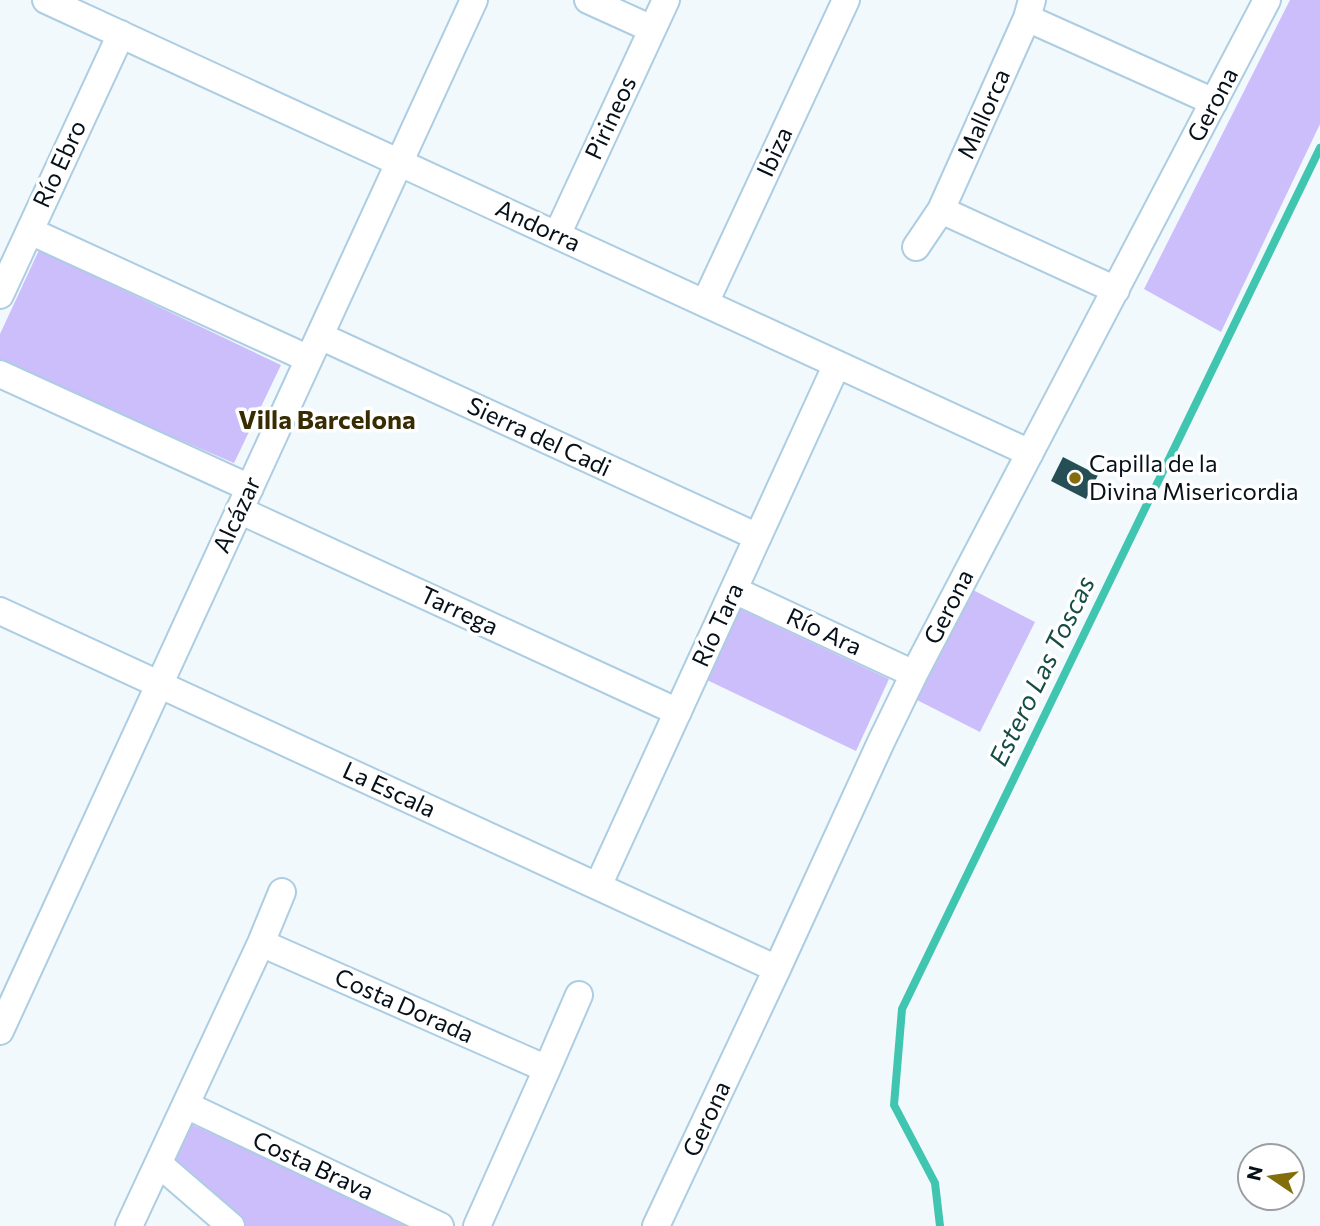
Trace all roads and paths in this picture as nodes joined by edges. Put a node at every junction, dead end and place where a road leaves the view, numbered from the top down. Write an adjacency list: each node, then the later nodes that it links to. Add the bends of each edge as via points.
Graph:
1 (46, 0): 9 (street, Andorra)
2 (474, 0): 11 (street, Alcázar)
3 (588, 0): 8 (street)
4 (666, 0): 8 (street, Pirineos)
5 (846, 0): 18 (street, Ibiza)
6 (1267, 0): 10 (street, Gerona)
7 (1030, 9): 10 (street, Mallorca); 12 (street, Mallorca)
8 (652, 29): 14 (street, Pirineos)
9 (121, 34): 11 (street, Andorra); 13 (street, Río Ebro)
10 (1214, 102): 16 (street, Gerona)
11 (400, 162): 14 (street, Andorra); 19 (street, Alcázar)
12 (941, 209): 15 (street, Mallorca); 16 (street)
13 (30, 231): 17 (street, Río Ebro); 19 (street, Sierra del Cadi)
14 (557, 235): 18 (street, Andorra)
15 (916, 247)
16 (1116, 290): 22 (street, Gerona)
17 (0, 295)
18 (705, 303): 20 (street, Andorra)
19 (314, 347): 23 (street, Alcázar); 24 (street, Sierra del Cadi)
20 (837, 364): 22 (street, Andorra); 24 (street, Río Tara)
21 (0, 374): 23 (street, Tarrega)
22 (1030, 453): 27 (street, Gerona)
23 (244, 499): 28 (street, Alcázar); 29 (street, Tarrega)
24 (758, 537): 25 (street, Río Tara)
25 (734, 590): 27 (street, Río Ara); 29 (street, Río Tara)
26 (0, 611): 28 (street, La Escala)
27 (914, 674): 33 (street, Gerona)
28 (160, 684): 30 (street, La Escala); 35 (street, Alcázar)
29 (678, 712): 30 (street, Río Tara)
30 (598, 886): 33 (street, La Escala)
31 (282, 892): 32 (street)
32 (261, 943): 36 (street, Costa Dorada); 37 (street)
33 (777, 969): 43 (street, Gerona)
34 (579, 995): 36 (street)
35 (0, 1031)
36 (547, 1069): 42 (street)
37 (186, 1105): 38 (street); 41 (street, Costa Brava)
38 (159, 1164): 39 (street); 40 (street)
39 (129, 1226)
40 (231, 1226)
41 (440, 1226)
42 (477, 1226)
43 (656, 1226)

